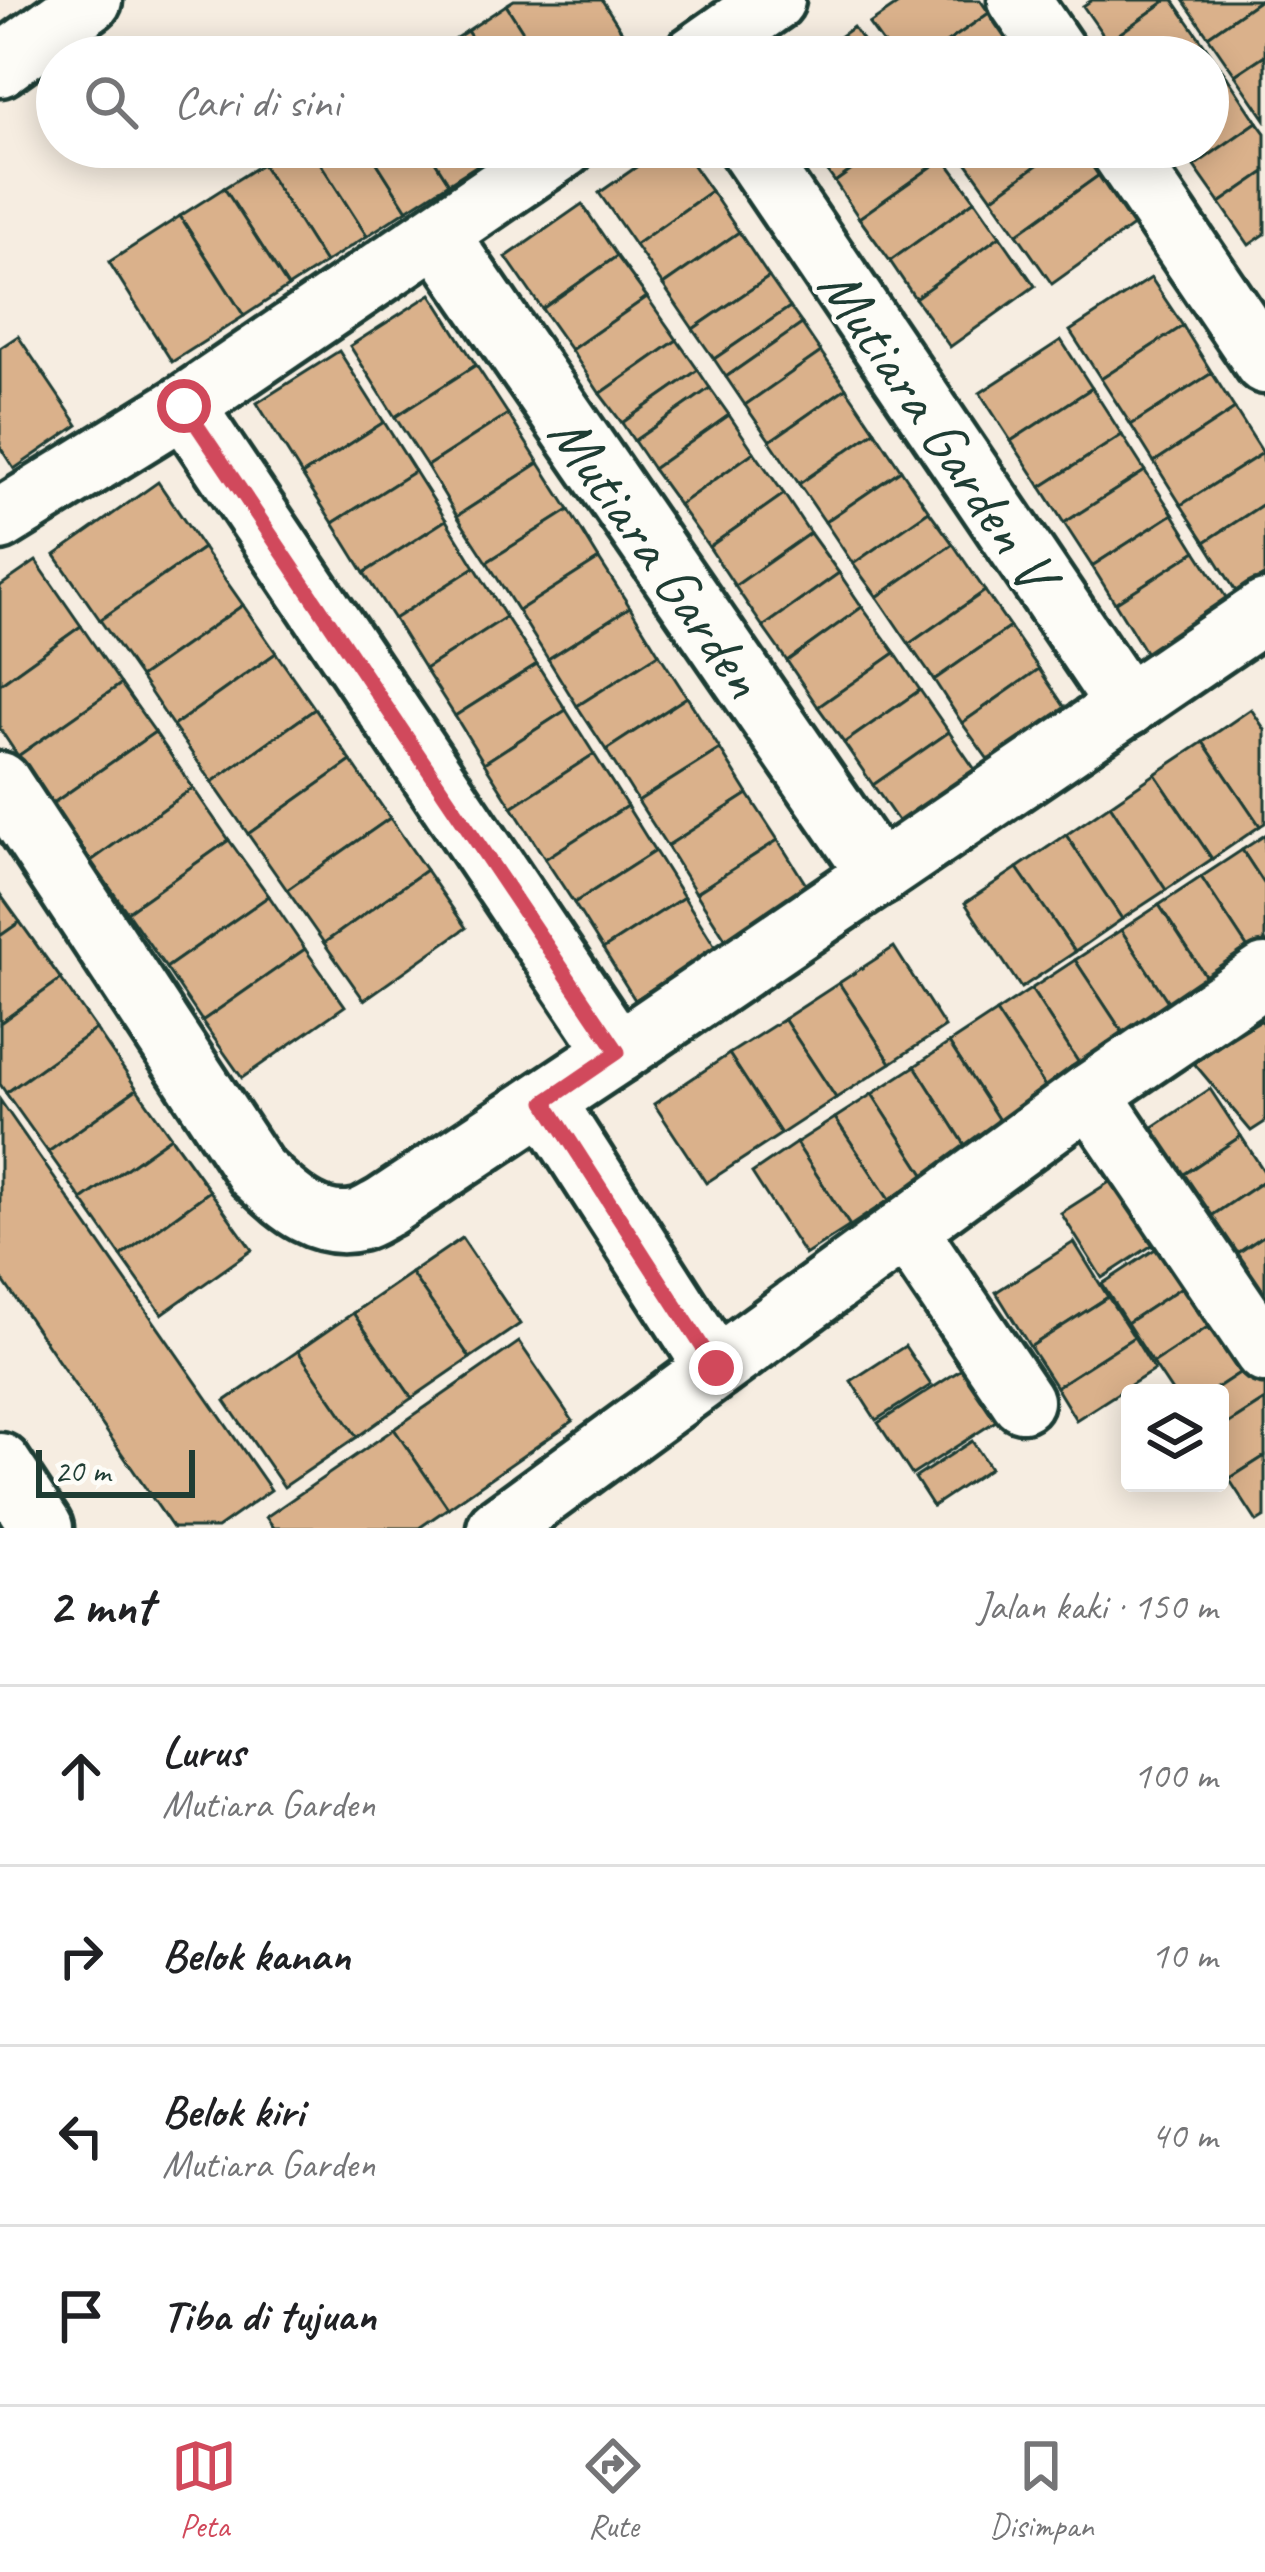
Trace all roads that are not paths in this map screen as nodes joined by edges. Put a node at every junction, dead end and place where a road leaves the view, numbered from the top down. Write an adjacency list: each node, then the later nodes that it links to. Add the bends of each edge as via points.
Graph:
1 (91, 0): 4 (street)
2 (774, 0): 5 (street)
3 (1019, 0): 6 (street)
4 (41, 36)
5 (723, 36)
6 (1044, 36)
7 (36, 40): 8 (street)
8 (0, 66)
9 (534, 168): 12 (street)
10 (763, 168): 17 (street, Mutiara Garden V)
11 (1133, 168): 13 (street)
12 (438, 235): 14 (street); 19 (street, Mutiara Garden)
13 (1265, 363)
14 (184, 406): 15 (street); 21 (street)
15 (0, 520)
16 (1265, 611): 17 (street)
17 (1127, 706): 19 (street)
18 (0, 783): 23 (street, via 256,1172 296,1208 359,1220)
19 (879, 874): 21 (street)
20 (1263, 980): 22 (street)
21 (618, 1052): 23 (street)
22 (1090, 1094): 24 (street); 25 (street)
23 (545, 1102): 26 (street)
24 (906, 1229): 26 (street); 27 (street)
25 (1265, 1352)
26 (716, 1368): 30 (street)
27 (1022, 1401)
28 (0, 1464): 29 (street)
29 (42, 1528)
30 (498, 1528)

